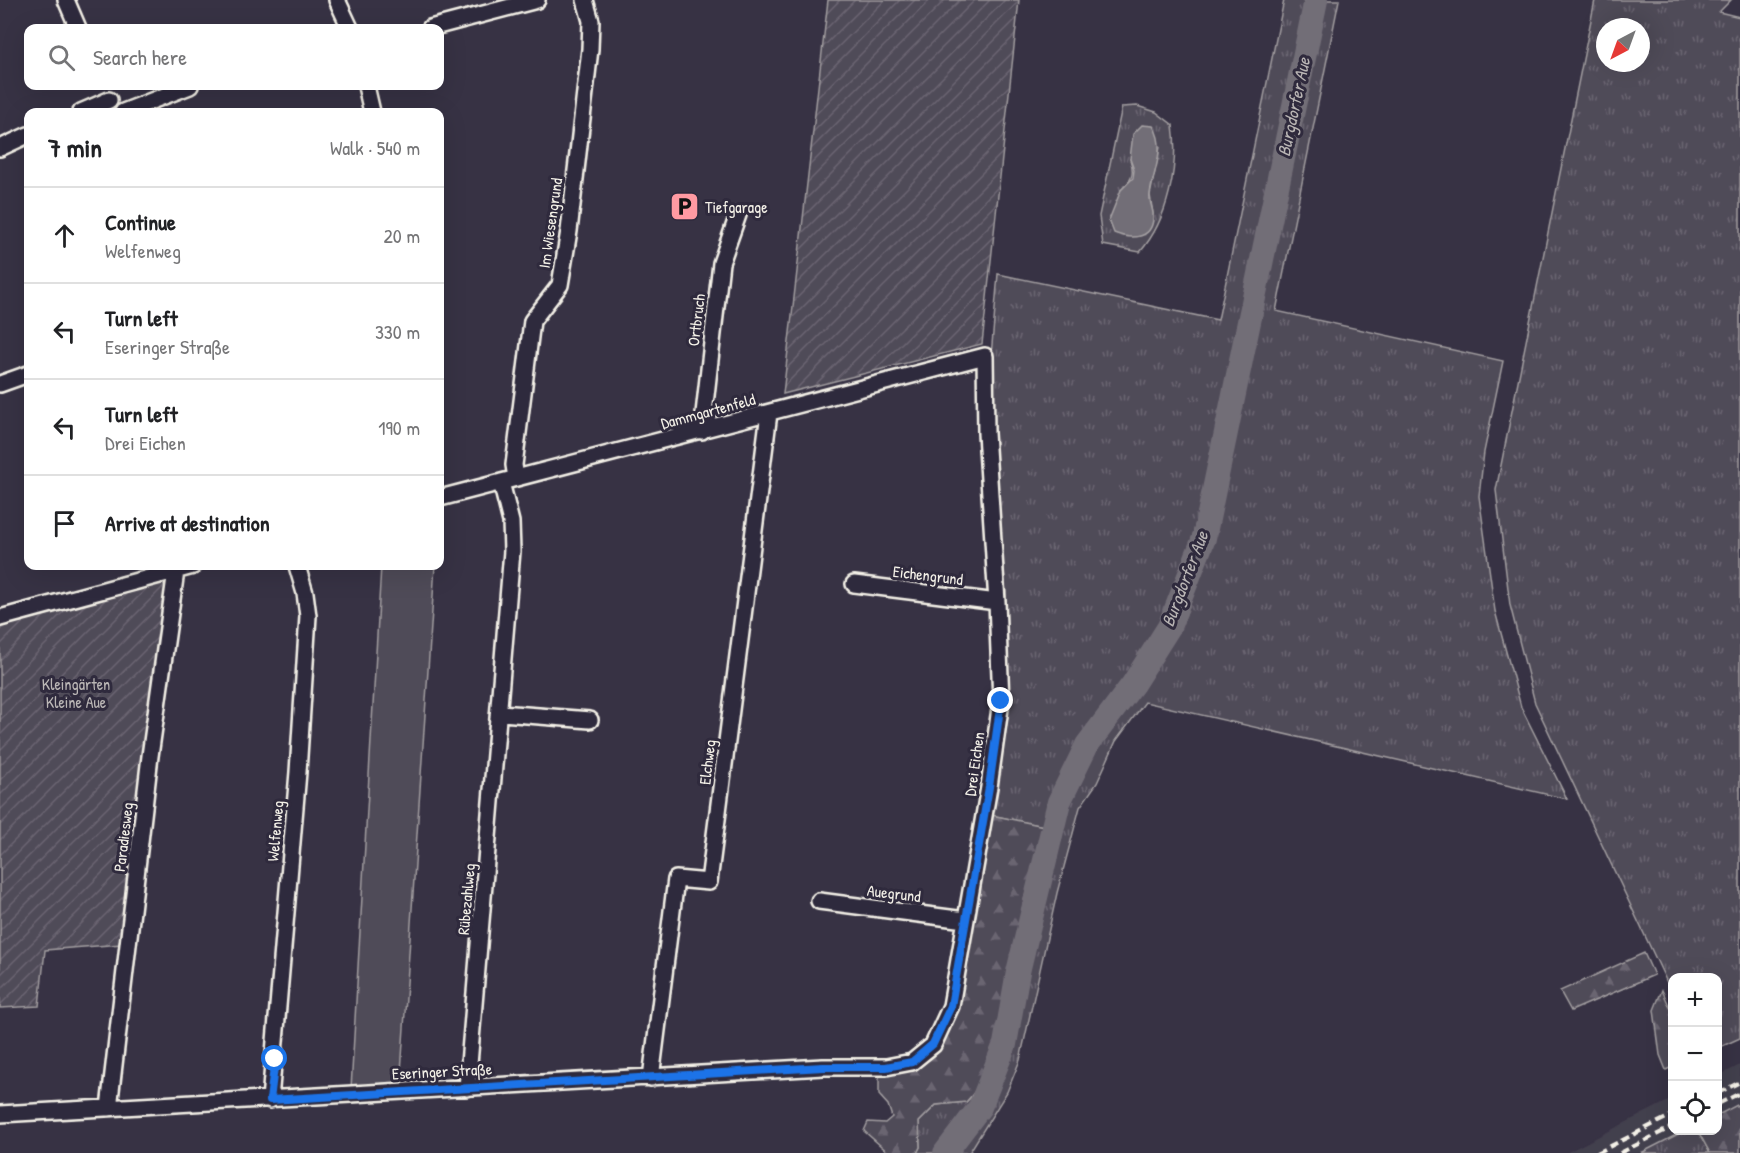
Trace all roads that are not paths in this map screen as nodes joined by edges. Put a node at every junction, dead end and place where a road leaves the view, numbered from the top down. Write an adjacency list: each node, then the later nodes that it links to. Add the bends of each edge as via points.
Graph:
1 (66, 0): 5 (street)
2 (337, 0): 6 (street)
3 (537, 0): 7 (street)
4 (585, 0): 22 (street, Im Wiesengrund, via 591,21 590,49 569,231 560,285 532,321)
5 (76, 24)
6 (348, 24)
7 (444, 24)
8 (180, 90): 12 (street)
9 (367, 90): 13 (street)
10 (109, 99): 11 (street)
11 (90, 108)
12 (133, 108)
13 (371, 108)
14 (24, 137): 15 (street)
15 (0, 148)
16 (738, 216): 21 (street, Ortbruch, via 721,263)
17 (985, 356): 20 (street, Dammgartenfeld); 28 (street, Drei Eichen)
18 (24, 375): 19 (street)
19 (0, 384)
20 (769, 413): 21 (street, Dammgartenfeld); 35 (street, Elchweg, via 709,882 676,879)
21 (702, 431): 22 (street, Dammgartenfeld)
22 (509, 480): 23 (street, Dammgartenfeld); 30 (street, Rübezahlweg, via 512,551)
23 (444, 497)
24 (179, 570): 26 (street)
25 (298, 570): 37 (street, Welfenweg, via 308,616)
26 (176, 571): 29 (street); 38 (street, Paradiesweg)
27 (854, 584): 28 (street, Eichengrund)
28 (997, 603): 33 (street, Drei Eichen, via 1001,701)
29 (0, 618)
30 (500, 713): 31 (street); 36 (street, Rübezahlweg)
31 (590, 720)
32 (819, 901): 33 (street, Auegrund)
33 (965, 920): 34 (street, Drei Eichen, via 951,1006 933,1044 912,1062)
34 (886, 1067): 35 (street, Eseringer Straße)
35 (651, 1078): 36 (street, Eseringer Straße)
36 (467, 1088): 37 (street, Eseringer Straße)
37 (270, 1100): 38 (street, Eseringer Straße)
38 (109, 1108): 39 (street, Eseringer Straße)
39 (0, 1114)

